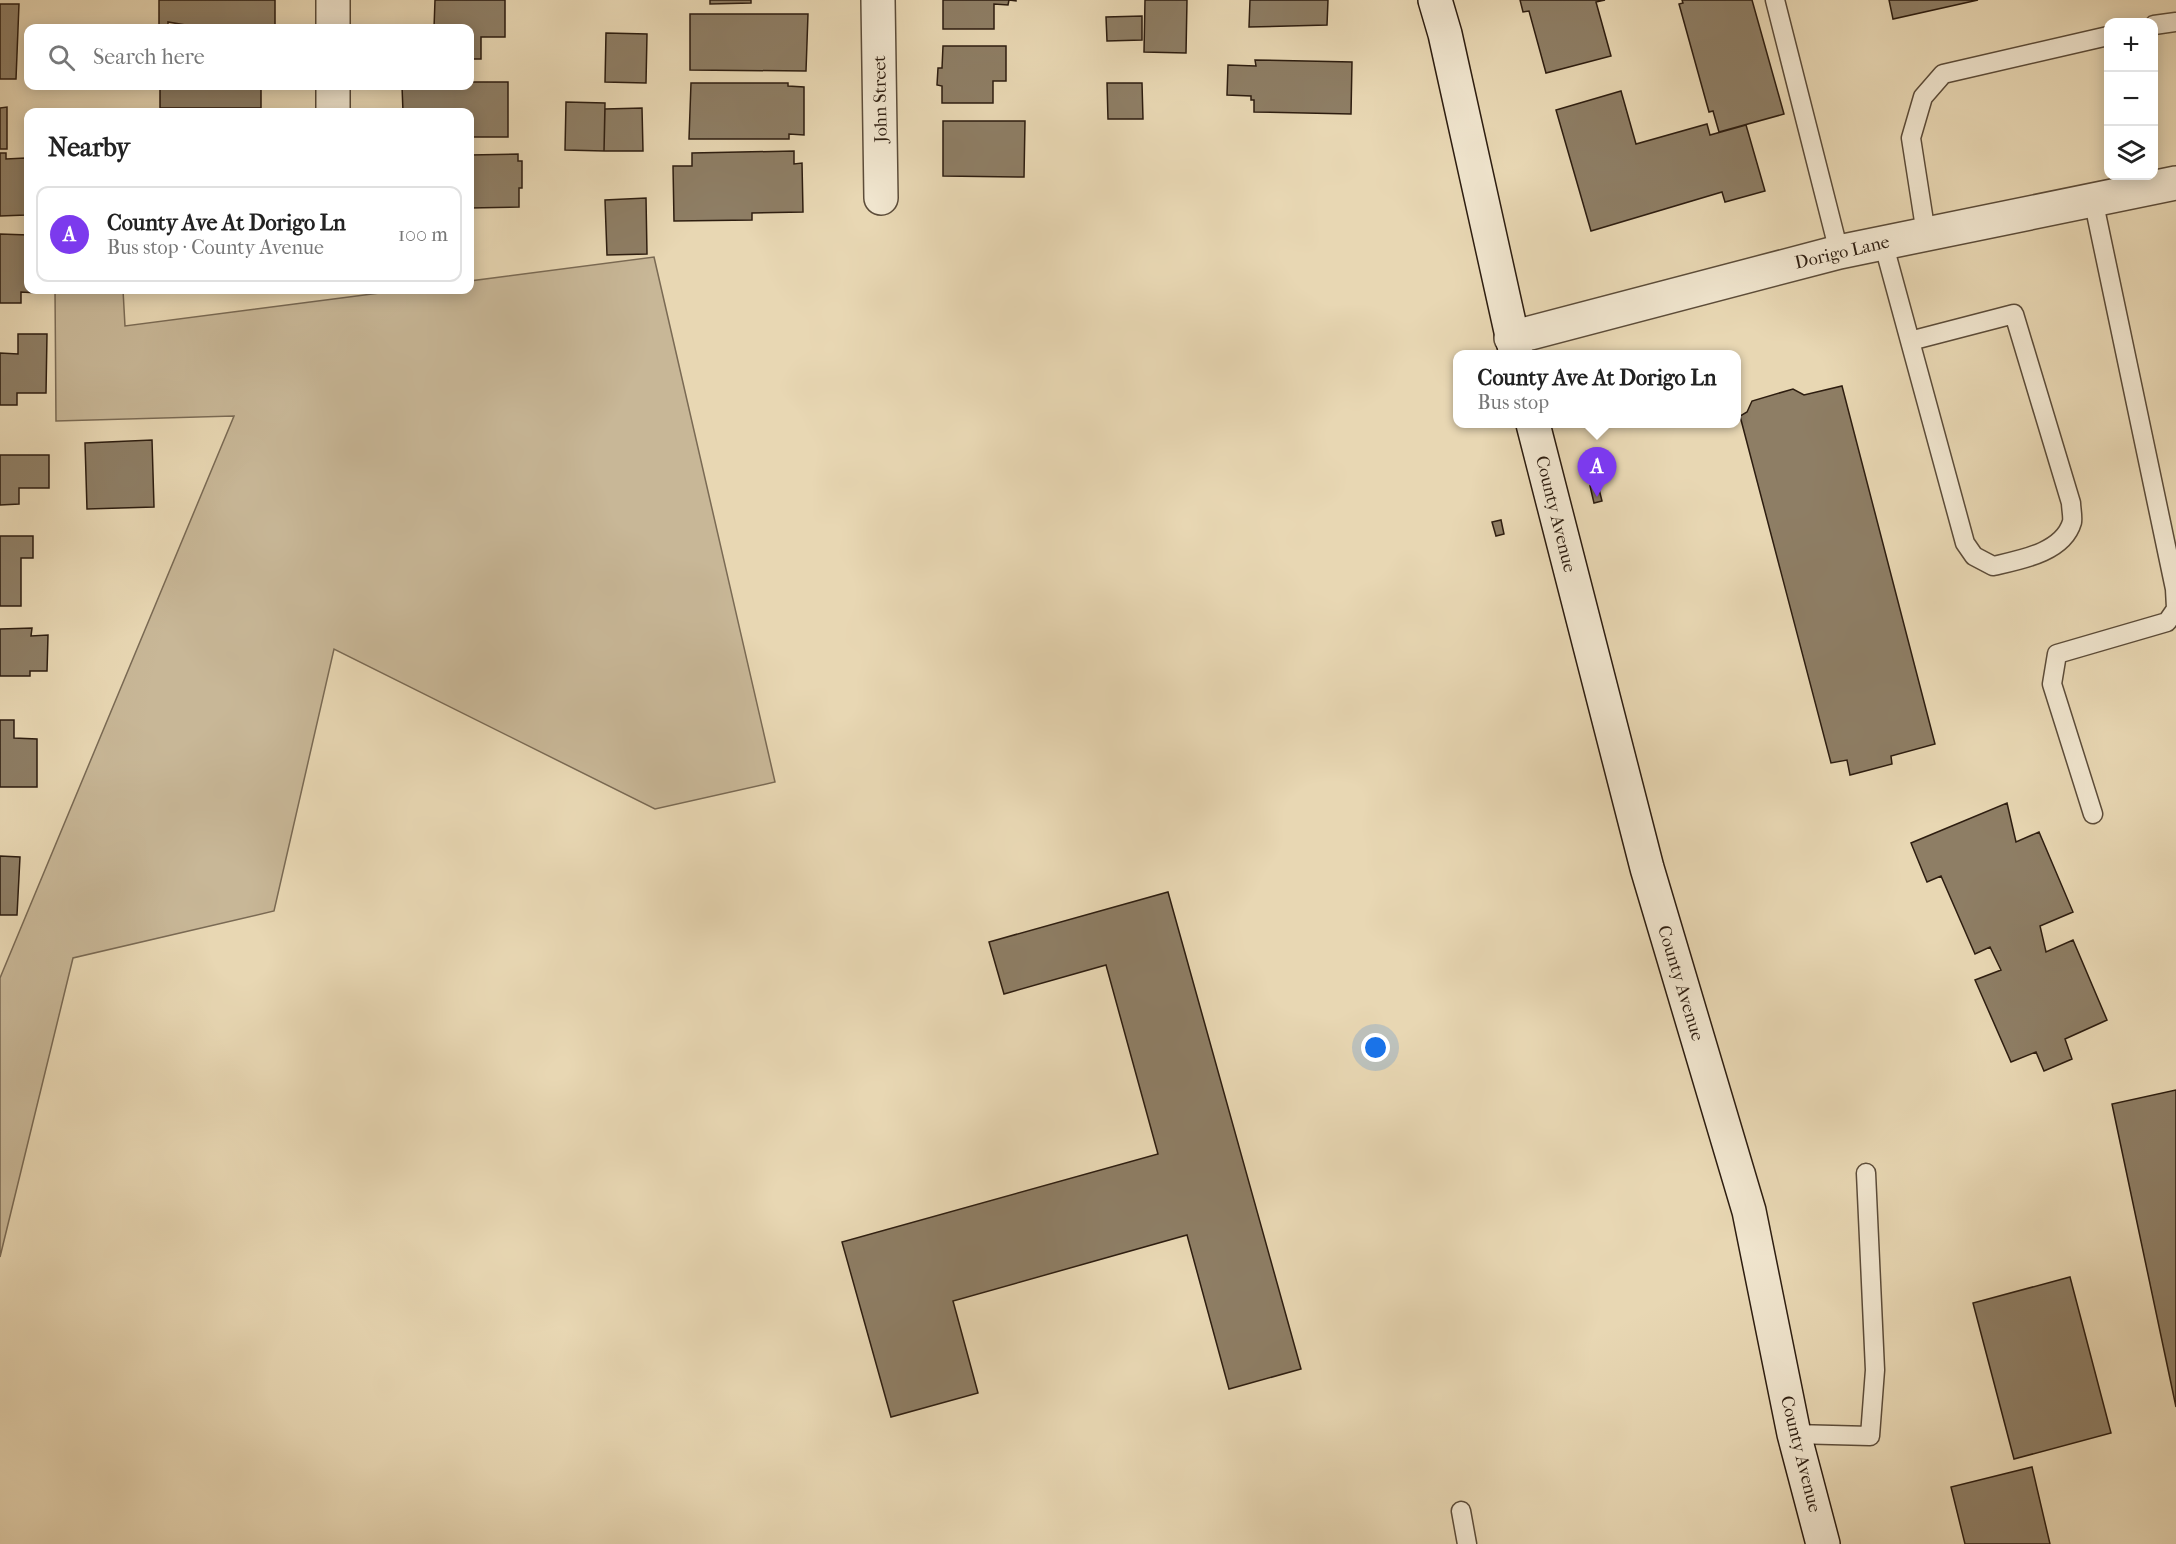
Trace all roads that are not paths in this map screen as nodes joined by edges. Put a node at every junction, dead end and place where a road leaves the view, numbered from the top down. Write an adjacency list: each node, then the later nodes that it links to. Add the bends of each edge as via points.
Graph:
1 (333, 0): 6 (main road)
2 (878, 0): 12 (main road, John Street)
3 (1435, 0): 18 (main road)
4 (1775, 0): 16 (lane)
5 (2176, 22): 7 (lane)
6 (333, 24)
7 (2158, 24)
8 (2104, 37): 14 (lane, via 1943,74 1923,97 1911,138)
9 (333, 90): 10 (main road)
10 (333, 108)
11 (2176, 183): 13 (main road, Dorigo Lane)
12 (881, 198)
13 (2093, 199): 14 (main road, Dorigo Lane); 20 (lane)
14 (1926, 234): 15 (main road, Dorigo Lane)
15 (1883, 242): 16 (main road, Dorigo Lane); 17 (lane)
16 (1839, 252): 18 (main road, Dorigo Lane)
17 (1910, 341): 17 (lane, via 1965,543 1974,556 1993,566 2051,547 2072,521 2071,503 2014,314)
18 (1514, 346)
19 (1534, 428): 23 (main road, County Avenue, via 1647,868 1749,1211)
20 (2176, 608): 21 (lane, via 2168,622 2057,654 2052,684)
21 (2093, 814)
22 (1866, 1173): 23 (lane, via 1875,1370 1870,1436)
23 (1794, 1434): 26 (main road, County Avenue)
24 (1461, 1511): 25 (lane)
25 (1467, 1544)
26 (1823, 1544)

